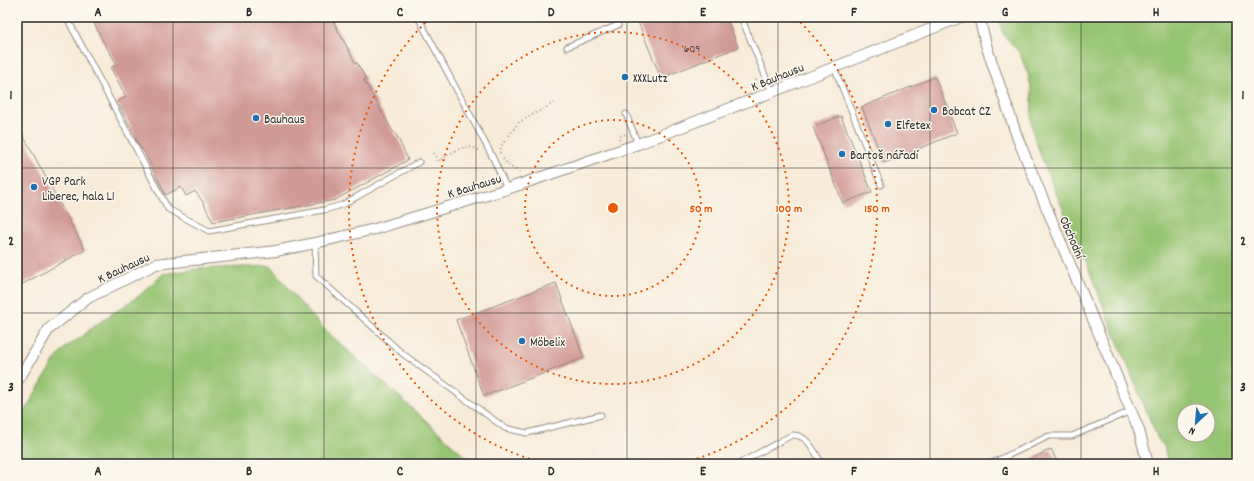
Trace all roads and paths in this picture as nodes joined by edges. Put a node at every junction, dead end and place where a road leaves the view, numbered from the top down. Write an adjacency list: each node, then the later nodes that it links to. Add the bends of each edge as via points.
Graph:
1 (68, 17): 20 (lane, via 168,209 209,231 342,205)
2 (418, 17): 19 (lane)
3 (741, 17): 8 (lane)
4 (961, 17): 9 (street, K Bauhausu)
5 (979, 17): 26 (street, Obchodní, via 1018,139)
6 (618, 25): 7 (lane)
7 (568, 47)
8 (760, 63): 10 (path, via 752,67 756,76); 11 (lane)
9 (834, 67): 11 (street, K Bauhausu); 22 (lane)
10 (753, 90)
11 (772, 92): 16 (street, K Bauhausu)
12 (556, 102): 18 (path, via 519,122 501,146)
13 (626, 114): 14 (lane)
14 (633, 132): 15 (path, via 621,136); 16 (lane)
15 (614, 143)
16 (638, 144): 23 (street, K Bauhausu)
17 (434, 153): 19 (path, via 438,160 467,146 481,151 486,159)
18 (500, 154): 19 (path); 21 (path, via 510,166)
19 (492, 156): 23 (lane)
20 (419, 162)
21 (523, 172)
22 (881, 185)
23 (508, 189): 24 (street, K Bauhausu, via 374,229)
24 (315, 243): 25 (street, K Bauhausu, via 276,251 156,264 88,298 49,329); 27 (lane, via 316,276 403,354 505,428 527,433)
25 (17, 382)
26 (1131, 410): 30 (lane, via 1072,436 1049,436); 31 (street, Obchodní)
27 (601, 415)
28 (738, 464): 29 (lane, via 792,435 797,435 808,442)
29 (822, 464)
30 (990, 464)
31 (1148, 464)

